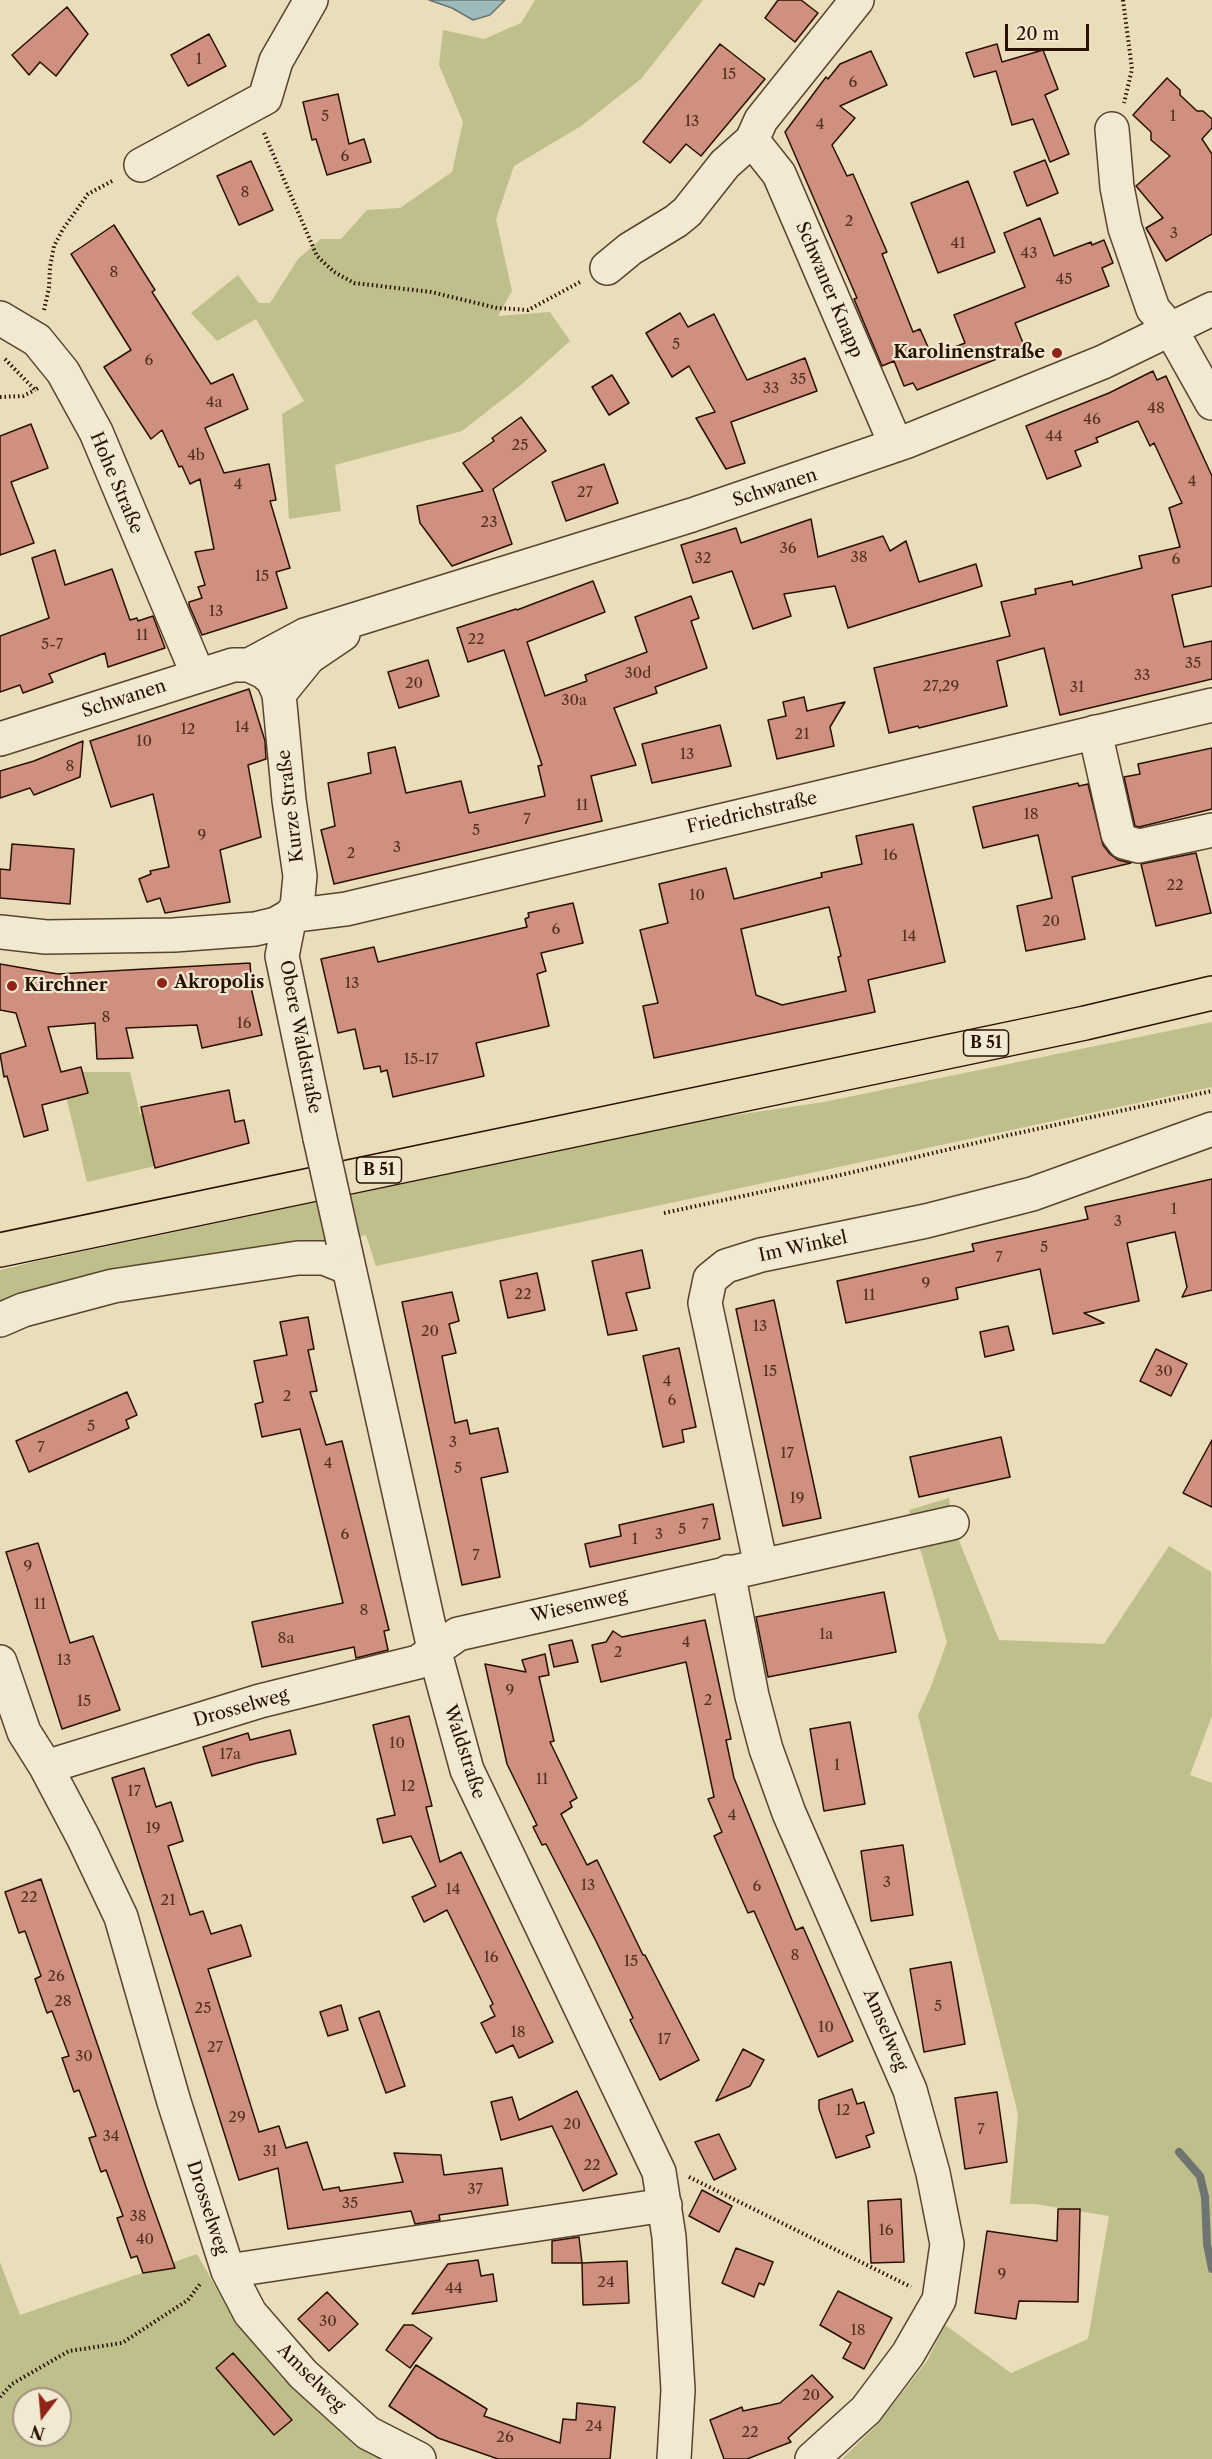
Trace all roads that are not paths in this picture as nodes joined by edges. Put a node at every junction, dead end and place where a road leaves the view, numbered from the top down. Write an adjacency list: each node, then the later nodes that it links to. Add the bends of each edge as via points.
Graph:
1 (311, 0): 5 (street, via 276,61 265,98)
2 (857, 0): 4 (street, via 761,120)
3 (1112, 129): 9 (street, via 1125,228 1153,309)
4 (752, 140): 6 (street, via 725,164 687,212); 11 (street, Schwaner Knapp, via 779,174)
5 (141, 165)
6 (607, 268)
7 (1212, 309): 9 (street, Schwanen)
8 (0, 318): 14 (street, Hohe Straße, via 37,340 63,372 96,432)
9 (1170, 330): 10 (street); 11 (street, Schwanen, via 1051,385)
10 (1212, 403)
11 (896, 445): 12 (street, Schwanen, via 703,512)
12 (369, 617): 13 (street, Schwanen, via 305,635); 15 (street, Schwanen, via 309,657)
13 (249, 665): 14 (street, Schwanen, via 233,665); 15 (street, via 273,680)
14 (198, 675): 18 (street, Schwanen)
15 (279, 694): 20 (street, Kurze Straße, via 300,876 297,907)
16 (1212, 705): 17 (street, Friedrichstraße)
17 (1095, 732): 19 (street, via 1118,834 1124,842 1139,846); 20 (street, Friedrichstraße, via 346,909)
18 (0, 739)
19 (1212, 830)
20 (290, 916): 21 (street, via 255,929 174,935 46,937); 25 (street, Obere Waldstraße, bridge, via 282,956)
21 (0, 932)
22 (1212, 993): 24 (main road, B 51, via 1085,1023)
23 (1212, 1129): 28 (street, Im Winkel, via 1032,1194 926,1221 761,1255 726,1266 710,1279 705,1303)
24 (0, 1250)
25 (346, 1254): 26 (street, via 125,1284 23,1310); 30 (street, Waldstraße)
26 (0, 1320)
27 (952, 1523): 28 (street)
28 (760, 1566): 29 (street)
29 (728, 1572): 30 (street, Wiesenweg, via 458,1634); 37 (street, Amselweg, via 765,1749 789,1814 910,2090 947,2244 939,2301 908,2354 866,2410)
30 (434, 1649): 32 (street, Drosselweg, via 418,1662 260,1701); 33 (street, Waldstraße, via 460,1748 480,1802 653,2155)
31 (0, 1662): 32 (street, Drosselweg, via 24,1732)
32 (45, 1767): 34 (street, Drosselweg, via 121,1917)
33 (665, 2205): 34 (street, Drosselweg); 36 (street, via 678,2390)
34 (225, 2264): 35 (street, Amselweg, via 250,2313 303,2374 368,2433)
35 (419, 2459)
36 (674, 2459)
37 (812, 2459)

